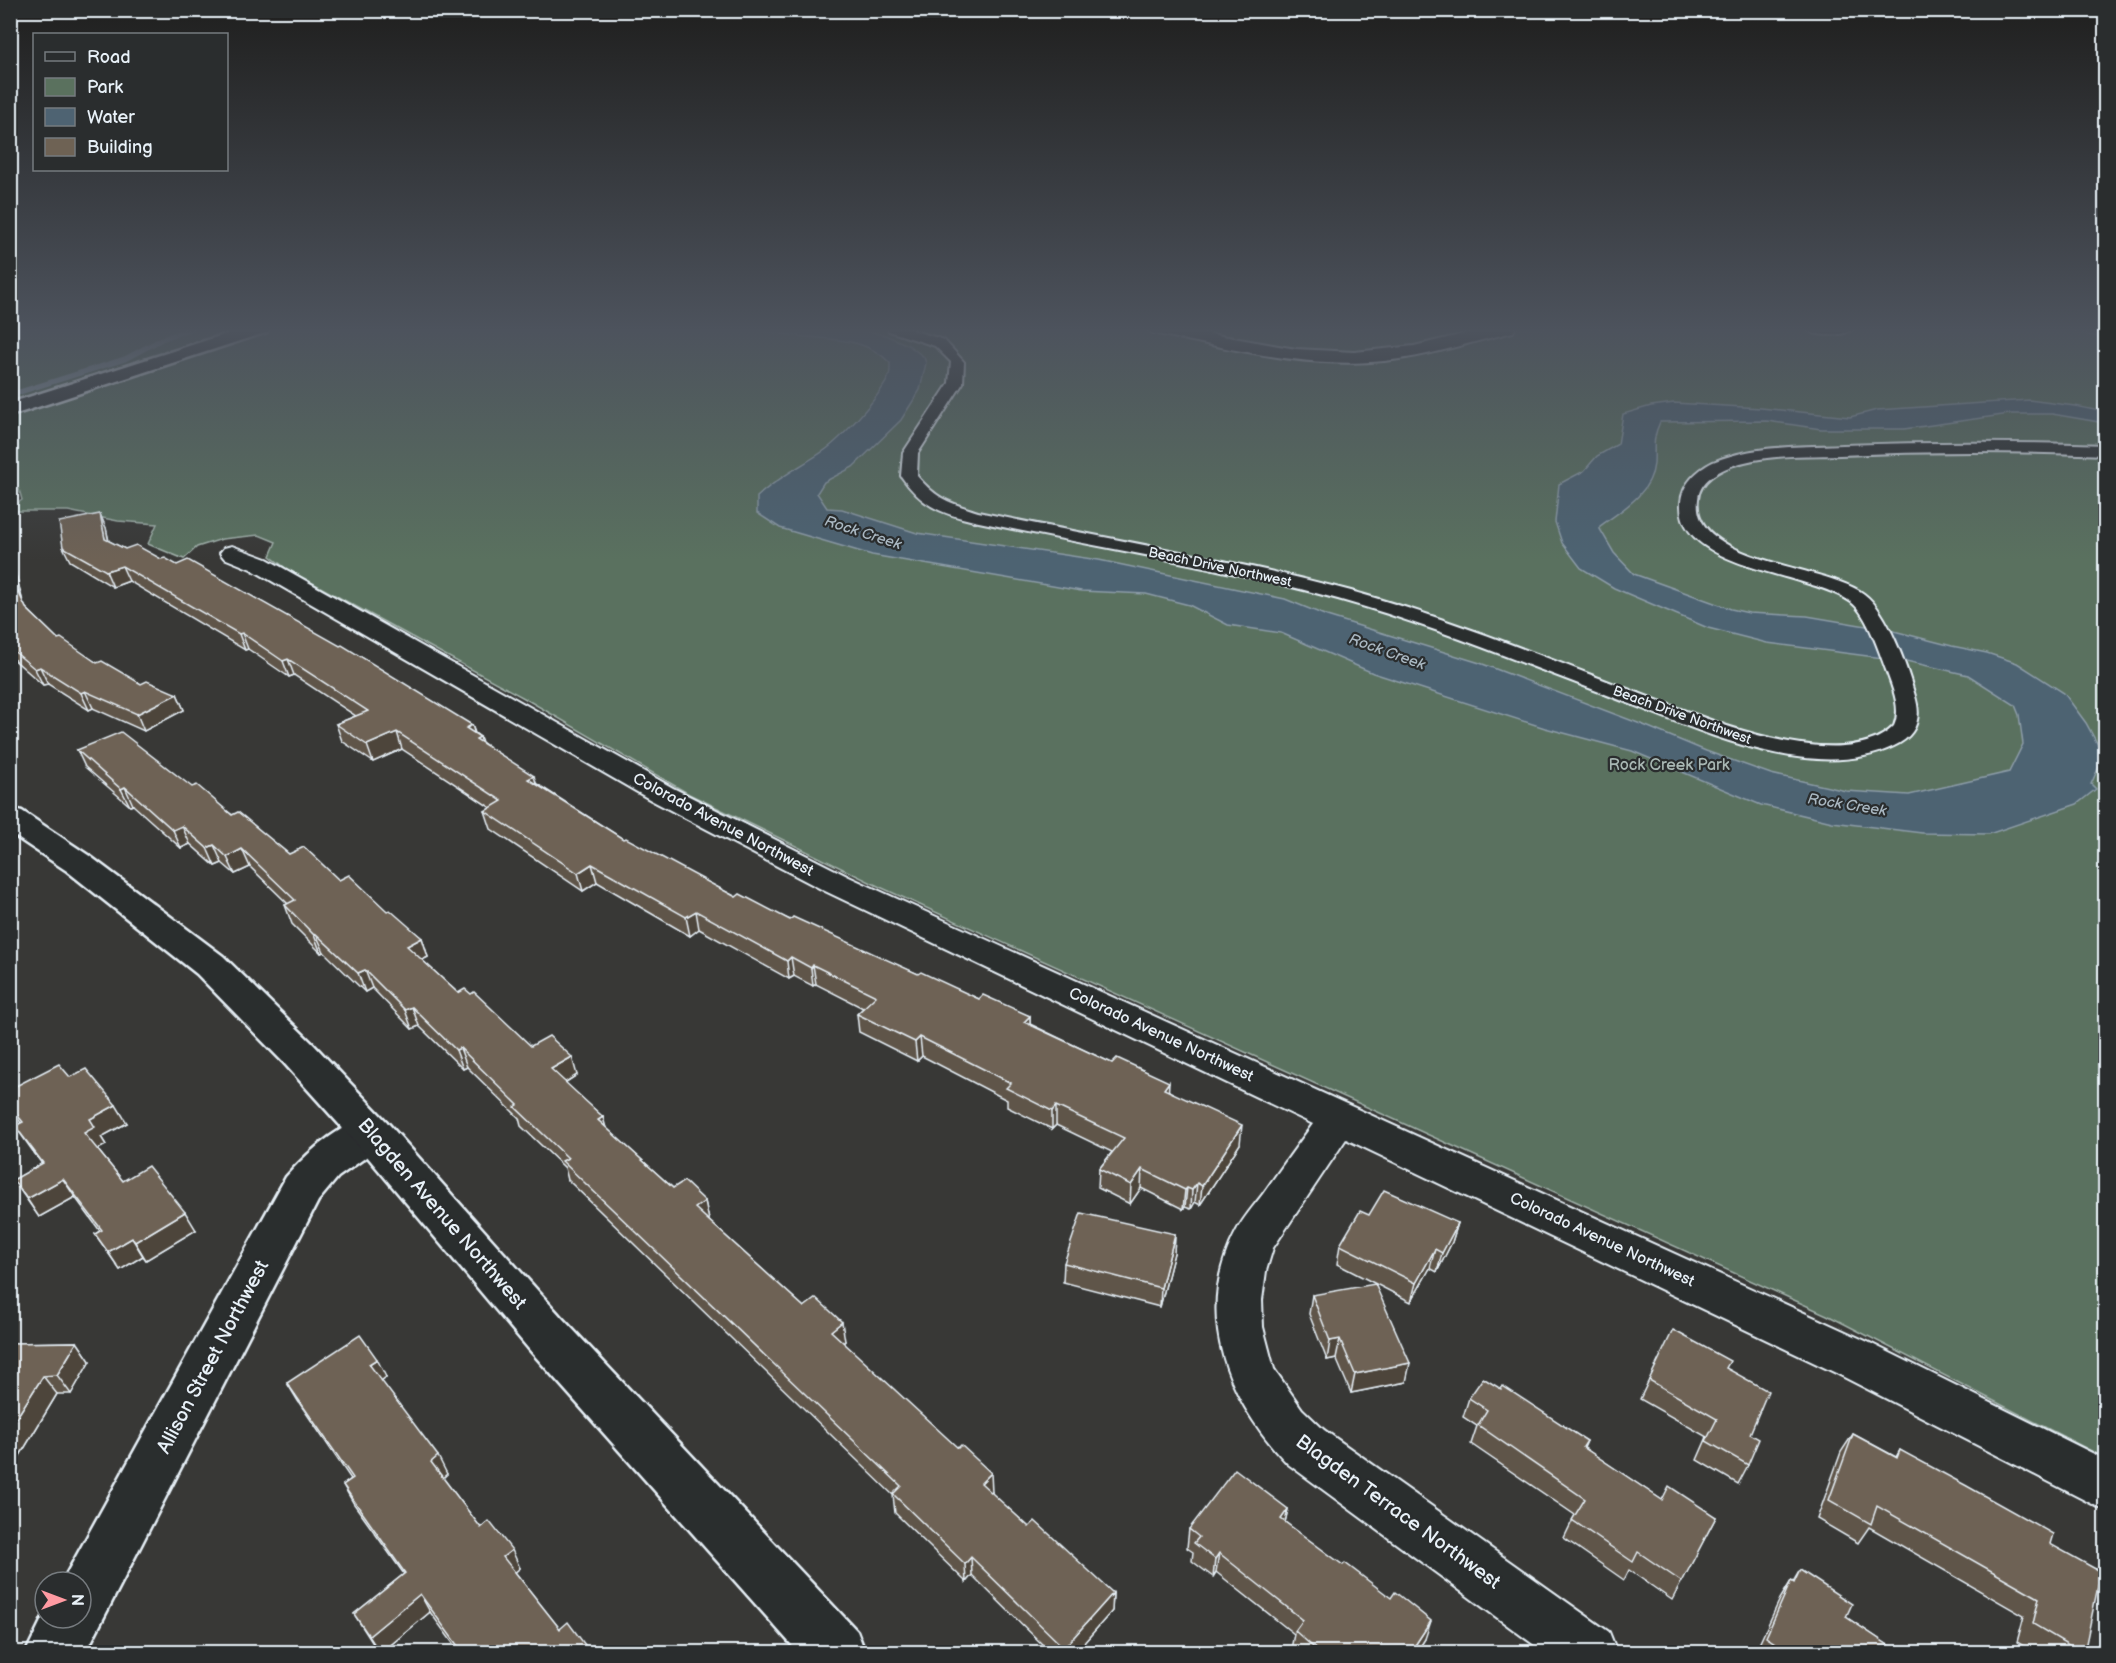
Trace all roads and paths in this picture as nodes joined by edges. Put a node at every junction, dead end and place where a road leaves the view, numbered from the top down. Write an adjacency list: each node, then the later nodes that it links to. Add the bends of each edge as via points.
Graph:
1 (941, 406): 2 (street, Beach Drive Northwest, via 917,438 907,462 910,479 919,491 950,508 1057,534 1272,577 1366,602 1490,643 1721,731 1789,748 1845,751 1876,746 1898,735 1908,721 1897,673 1866,607 1835,585 1761,565 1716,545 1692,519 1689,500 1695,484 1717,467 1773,454 1939,447)
2 (2106, 450)
3 (232, 553): 5 (street, Colorado Avenue Northwest, via 259,564 662,795 827,879)
4 (10, 818): 6 (main road, Blagden Avenue Northwest, via 79,864 210,965)
5 (1338, 1119): 7 (street, Colorado Avenue Northwest, via 1853,1358); 12 (street, Blagden Terrace Northwest, via 1253,1242 1245,1263 1239,1296 1240,1331 1256,1385 1274,1413 1306,1447)
6 (371, 1132): 8 (main road, Allison Street Northwest, via 322,1165 302,1189); 11 (main road, Blagden Avenue Northwest, via 545,1333)
7 (2106, 1487)
8 (93, 1581)
9 (67, 1630): 10 (main road)
10 (55, 1653)
11 (836, 1653)
12 (1589, 1653)

